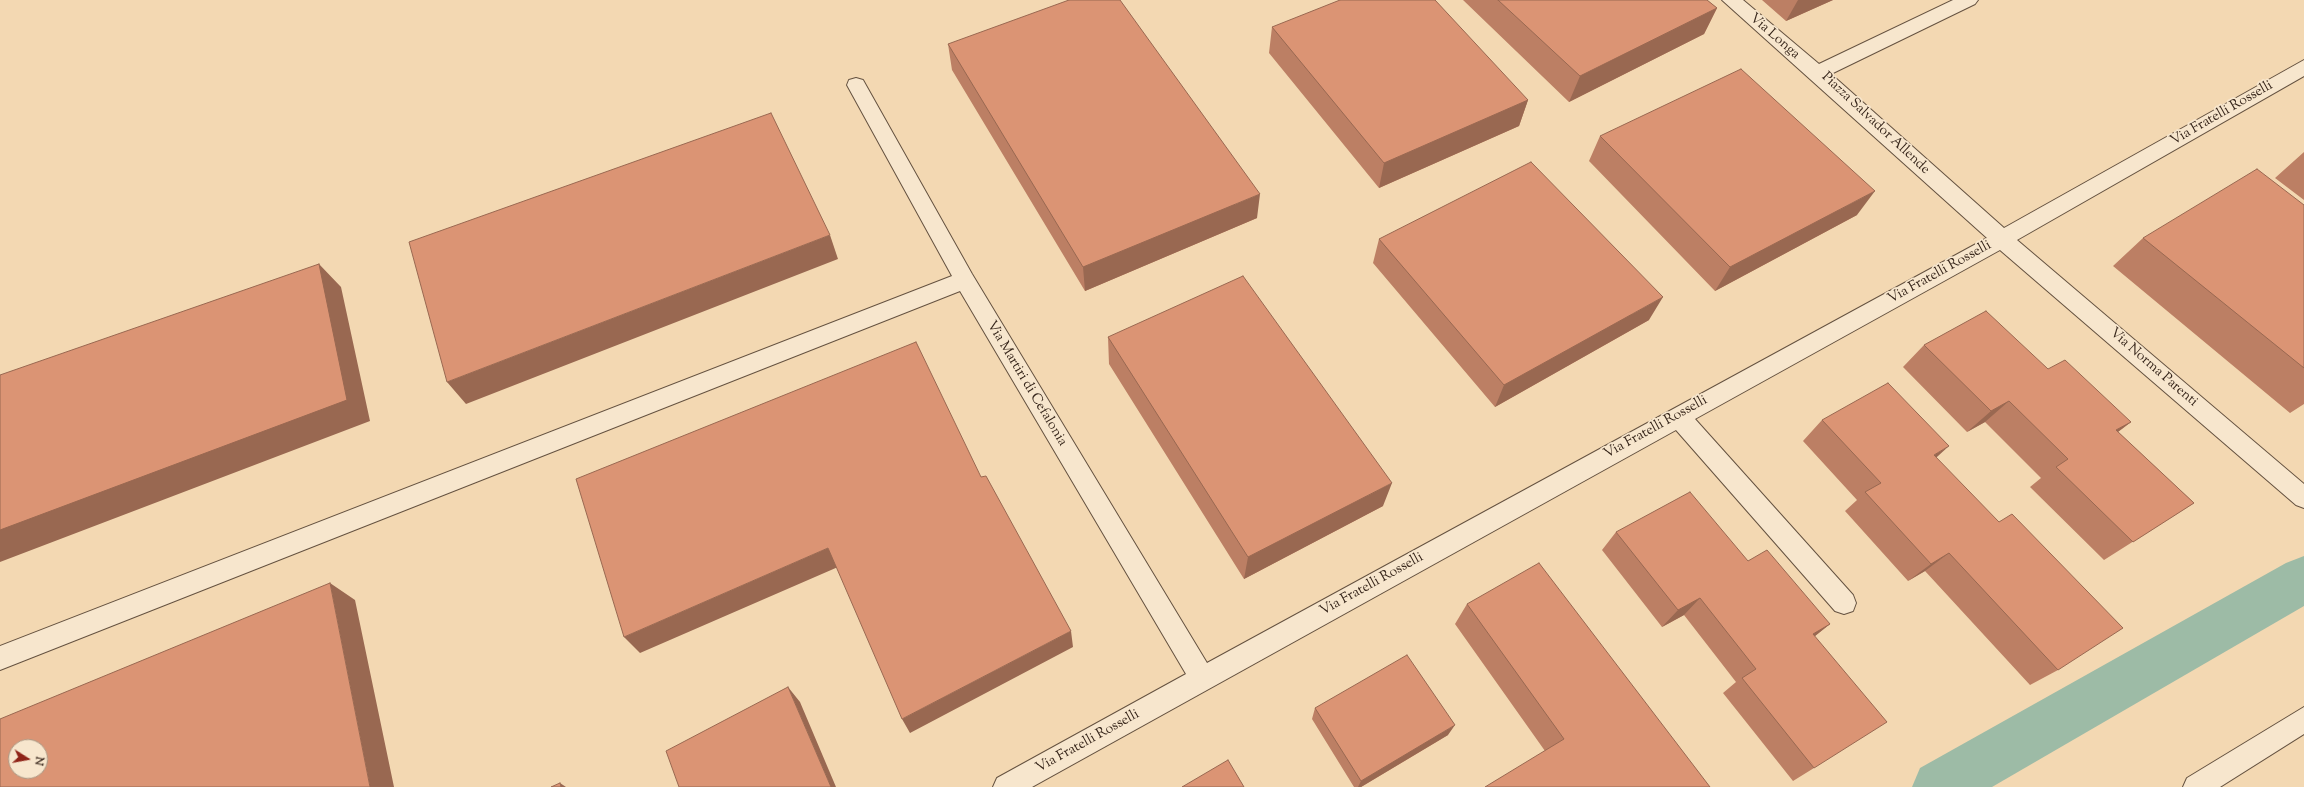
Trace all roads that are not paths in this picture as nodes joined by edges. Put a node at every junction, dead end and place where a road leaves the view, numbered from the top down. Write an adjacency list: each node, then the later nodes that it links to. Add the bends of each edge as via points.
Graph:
1 (1731, 0): 4 (street, Via Longa)
2 (1969, 0): 4 (street, Piazza Salvador Allende)
3 (2304, 67): 6 (street, Via Fratelli Rosselli)
4 (1817, 73): 6 (street, Piazza Salvador Allende)
5 (856, 85): 7 (street, Via Martiri di Cefalonia)
6 (2002, 239): 8 (street, Via Fratelli Rosselli); 9 (street, Via Norma Parenti)
7 (965, 280): 11 (street); 12 (street, Via Martiri di Cefalonia)
8 (1678, 416): 10 (street); 12 (street, Via Fratelli Rosselli)
9 (2304, 498)
10 (1844, 603)
11 (0, 658)
12 (1203, 679): 14 (street, Via Fratelli Rosselli)
13 (2304, 720): 15 (street)
14 (1006, 787)
15 (2196, 787)

